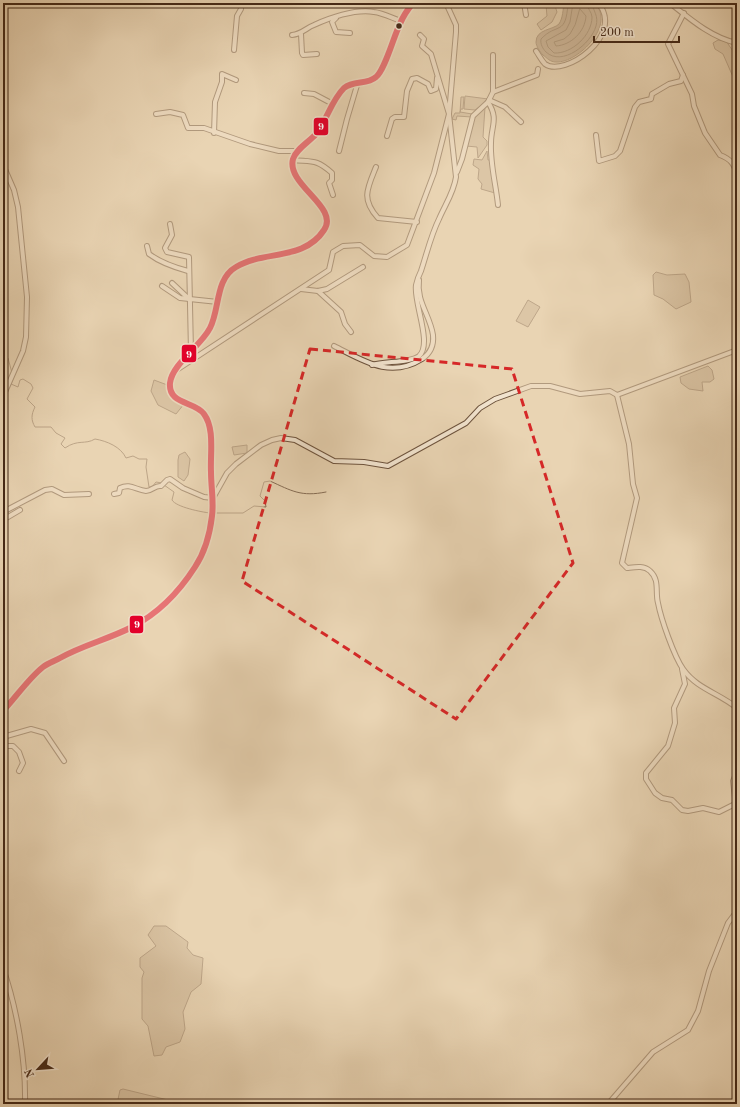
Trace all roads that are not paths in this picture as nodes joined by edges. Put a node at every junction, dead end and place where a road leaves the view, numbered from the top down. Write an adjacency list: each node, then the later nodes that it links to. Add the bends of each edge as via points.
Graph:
1 (241, 3): 16 (street, via 237,16)
2 (413, 3): 10 (main road)
3 (446, 3): 30 (street, via 456,24)
4 (524, 3): 8 (street)
5 (598, 3): 17 (street, via 605,19 599,42 588,53 556,66 545,64)
6 (670, 3): 7 (street)
7 (684, 13): 15 (street, via 720,38); 21 (street, via 668,44)
8 (526, 15)
9 (336, 17): 10 (street, via 374,12); 11 (street, via 332,22 336,32); 12 (street, via 308,27)
10 (401, 21): 24 (main road, via 379,75 369,81)
11 (350, 33)
12 (301, 34): 13 (street); 18 (street, via 303,55)
13 (292, 35)
14 (420, 35): 22 (street, via 424,39 422,46 431,54)
15 (737, 43)
16 (234, 50)
17 (536, 51)
18 (317, 54)
19 (493, 55): 25 (street)
20 (538, 69): 25 (street, via 537,75)
21 (683, 75): 33 (street, via 680,81 669,84 652,94 651,99 639,102 634,107 620,151 615,156 599,161); 41 (street, via 705,133 720,155 728,158 735,167)
22 (437, 76): 30 (street); 34 (street, via 436,89 431,92 428,84 417,78 412,79 407,91 404,117 392,119)
23 (236, 80): 32 (street, via 222,74 215,102)
24 (358, 82): 28 (main road, via 344,88); 36 (street)
25 (493, 92): 27 (street)
26 (304, 93): 28 (street, via 314,94)
27 (489, 101): 31 (street, via 505,107); 40 (street, via 472,116); 43 (street, via 495,126 491,143)
28 (333, 104): 35 (main road, via 317,133)
29 (156, 114): 32 (street, via 170,112 183,115 188,128 204,128)
30 (449, 114): 40 (street); 44 (street, via 434,173)
31 (521, 122)
32 (214, 133): 35 (street, via 279,151)
33 (596, 135)
34 (387, 136)
35 (298, 151): 38 (main road)
36 (339, 151)
37 (3, 157): 63 (street, via 18,207 27,296 23,351 5,392)
38 (293, 160): 42 (street, via 319,162 332,173 332,180 329,183); 55 (main road, via 296,177 316,198 325,214 328,224 326,228 307,247 249,261 232,269 224,280)
39 (376, 167): 44 (street, via 369,183 368,207 378,218)
40 (456, 174): 49 (street, via 455,185 438,221)
41 (737, 176)
42 (333, 195)
43 (498, 205)
44 (417, 222): 52 (street, via 407,245 398,252 387,257 374,256 360,246 343,246 333,252 328,270)
45 (170, 224): 48 (street, via 172,235 165,248 167,252 189,257)
46 (147, 246): 48 (street, via 149,254 163,264)
47 (363, 267): 53 (street, via 327,289)
48 (188, 272): 54 (street)
49 (420, 272): 60 (street, via 415,291 424,349 420,356 413,359); 60 (street, via 419,297 433,334 434,343 431,350 419,361 399,368 390,369)
50 (172, 283): 54 (street)
51 (162, 286): 54 (street, via 180,298)
52 (301, 289): 53 (street); 61 (street)
53 (318, 291): 56 (street, via 340,312 344,324)
54 (189, 300): 55 (street); 59 (street)
55 (218, 302): 59 (main road, via 210,328)
56 (351, 332)
57 (334, 346): 60 (street)
58 (737, 350): 62 (street)
59 (191, 352): 61 (main road)
60 (372, 364)
61 (174, 372): 66 (main road, via 170,383 172,394 200,410 208,420)
62 (617, 395): 66 (street, via 610,391 580,394 550,386 531,386 495,399 480,408 466,423 388,466 334,461 295,440 272,440 236,464 227,473); 70 (street, via 629,444 637,498 622,563 627,568 644,567 655,578 657,602)
63 (3, 406)
64 (89, 494): 68 (street, via 64,495 52,489 45,490)
65 (114, 494): 66 (street, via 120,493 120,488 125,486 144,491 161,486 170,479 183,488)
66 (213, 498): 72 (main road, via 205,545 197,563 172,598 131,627 72,651 43,667)
67 (20, 510): 69 (street)
68 (3, 512)
69 (3, 520)
70 (682, 668): 71 (street, via 702,688 725,698); 78 (street, via 685,684 674,708 674,723 668,746 646,773 646,780 654,793 672,800 682,810 703,808 719,812)
71 (737, 708)
72 (3, 711)
73 (3, 737): 75 (street, via 31,729 45,733)
74 (3, 746): 76 (street, via 13,746 18,752 23,763)
75 (64, 761)
76 (19, 771)
77 (737, 772): 78 (street, via 733,781)
78 (735, 804): 79 (street)
79 (737, 814)
80 (737, 911): 83 (street, via 728,923 709,971 698,1012 688,1030 653,1052)
81 (3, 968): 82 (street, via 14,1002 25,1078)
82 (25, 1104)
83 (608, 1104)

